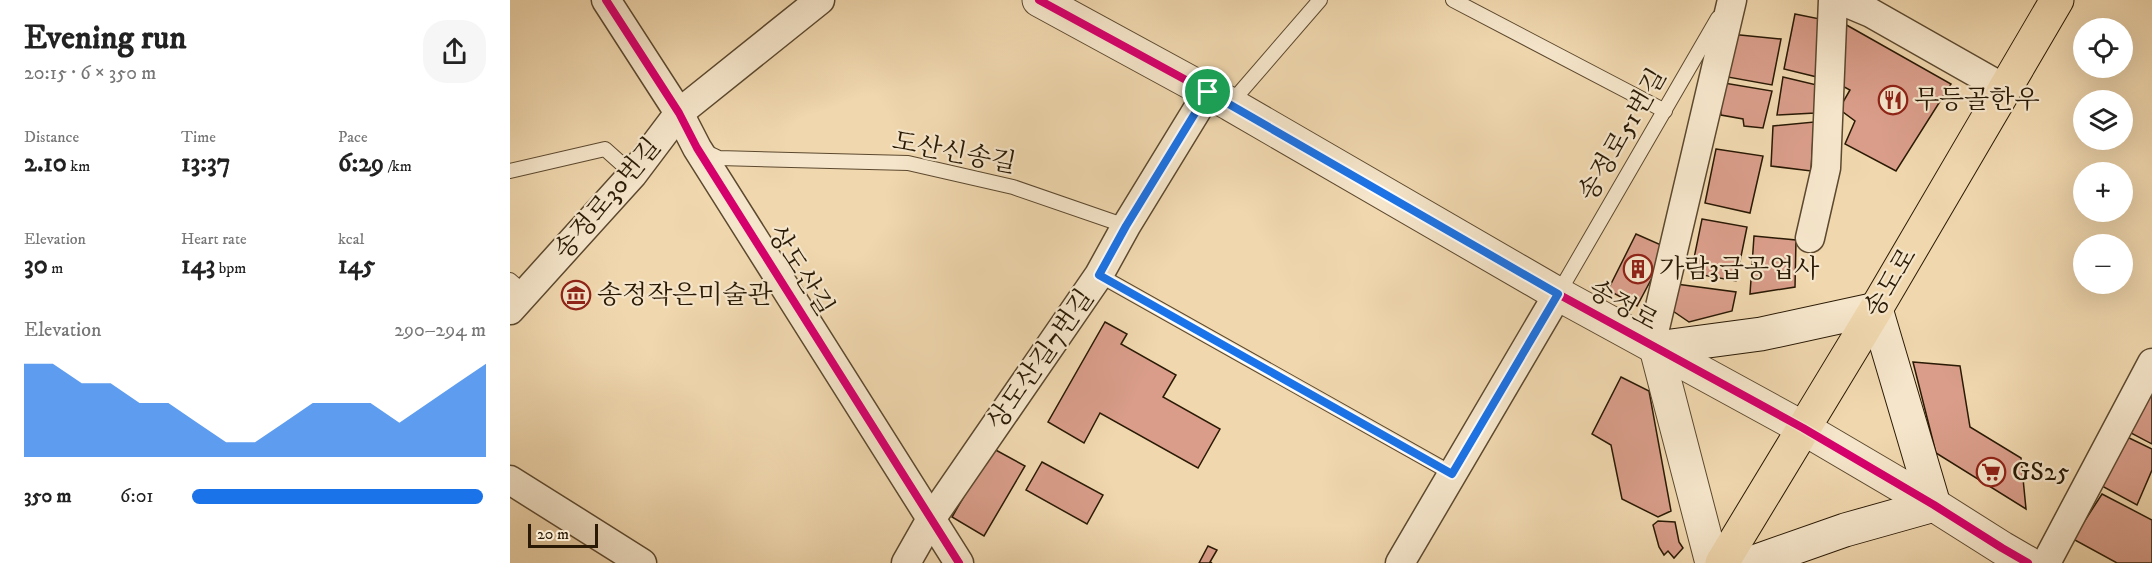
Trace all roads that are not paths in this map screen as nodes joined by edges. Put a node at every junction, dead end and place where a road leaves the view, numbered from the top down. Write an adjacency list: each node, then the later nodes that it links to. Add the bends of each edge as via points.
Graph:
1 (606, 0): 14 (street, 상도산길)
2 (820, 0): 14 (street, 송정로30번길)
3 (1039, 0): 12 (street, 송정로)
4 (1320, 0): 12 (lane)
5 (1453, 0): 13 (lane)
6 (1730, 0): 13 (lane, 송정로51번길); 24 (street)
7 (1833, 0): 19 (street, via 1826,168)
8 (1840, 0): 10 (street)
9 (2057, 0): 11 (main road, 송도로)
10 (1872, 6): 11 (street)
11 (2005, 89): 23 (main road, 송도로)
12 (1219, 98): 18 (street, 상도산길7번길); 21 (street, 송정로)
13 (1665, 111): 21 (lane, 송정로51번길)
14 (679, 113): 15 (street, 상도산길); 17 (street, 송정로30번길)
15 (697, 148): 18 (lane, 도산신송길, via 720,158 908,163 1013,187); 30 (street, 상도산길)
16 (512, 168): 17 (lane, via 605,149)
17 (633, 174): 22 (street, 송정로30번길)
18 (1126, 226): 20 (street, 상도산길7번길)
19 (1810, 238)
20 (1099, 275): 27 (lane); 30 (street, 상도산길7번길)
21 (1558, 294): 24 (street, 송정로); 27 (street)
22 (515, 295)
23 (1876, 309): 24 (street, via 1761,334); 26 (main road, 송도로); 29 (street)
24 (1654, 347): 26 (street, 송정로); 36 (street)
25 (2152, 363): 39 (street)
26 (1803, 428): 29 (street, 송정로); 37 (main road, 송도로)
27 (1452, 474): 35 (street)
28 (510, 480): 32 (street)
29 (1934, 505): 31 (street, 송정로); 38 (street, via 1845,530)
30 (932, 519): 33 (street, 상도산길7번길); 34 (street, 상도산길)
31 (2017, 560)
32 (642, 563)
33 (906, 563)
34 (959, 563)
35 (1400, 563)
36 (1712, 563)
37 (1722, 563)
38 (1751, 563)
39 (2046, 563)

